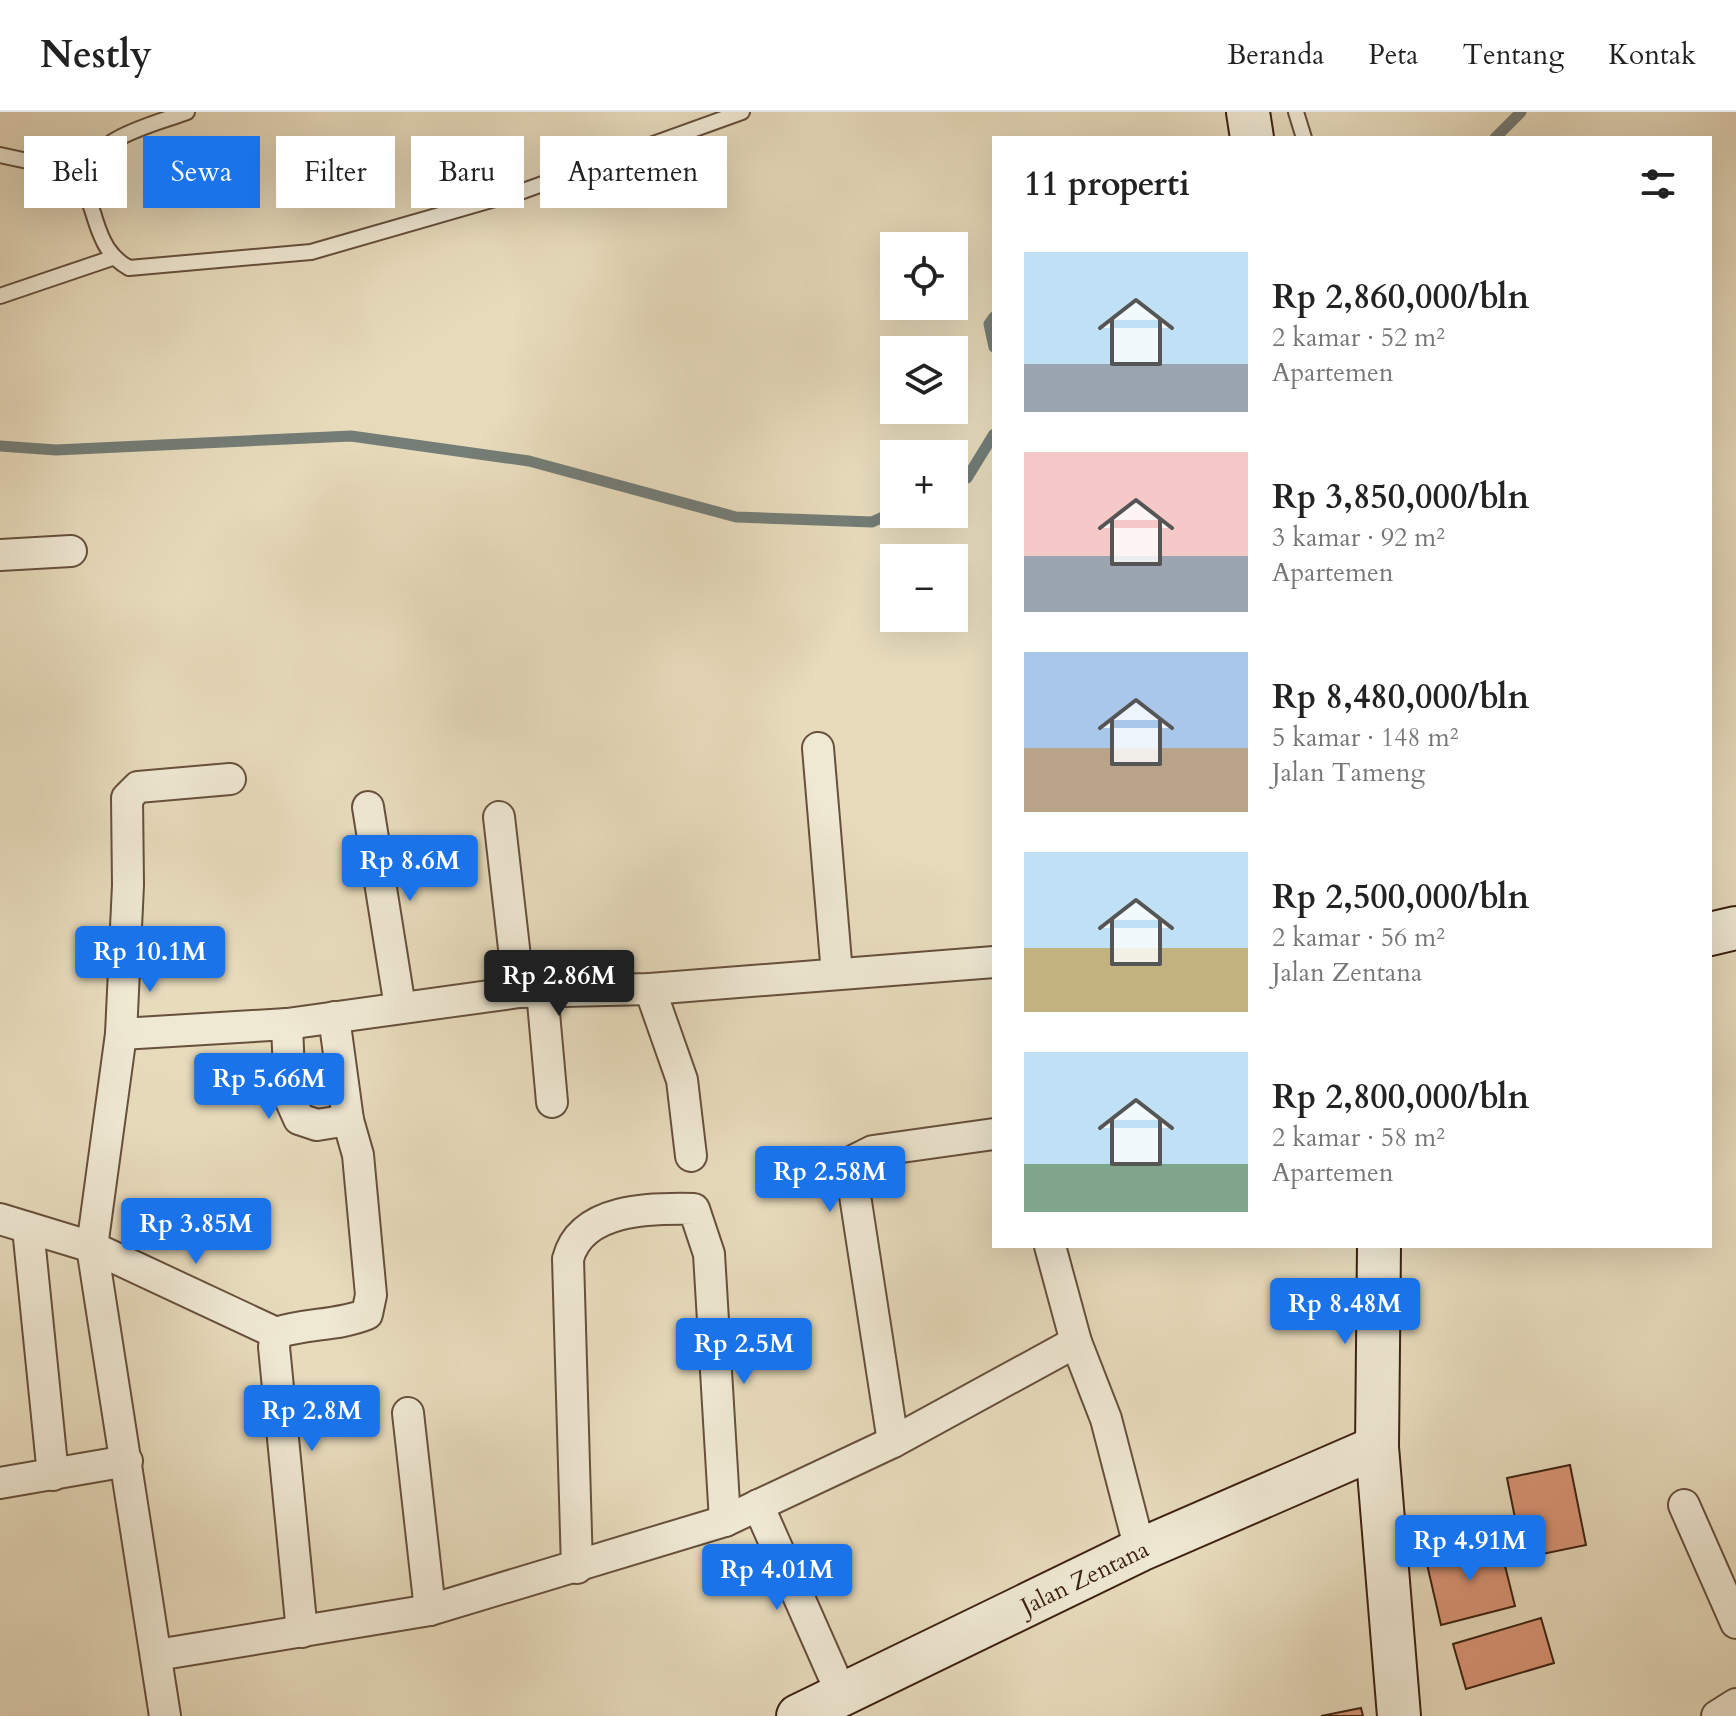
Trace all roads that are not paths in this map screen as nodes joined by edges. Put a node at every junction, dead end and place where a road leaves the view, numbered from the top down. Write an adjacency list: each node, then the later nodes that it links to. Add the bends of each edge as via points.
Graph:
1 (187, 112): 5 (lane)
2 (742, 112): 11 (lane, via 523,191 311,252 129,268)
3 (1248, 112): 6 (street)
4 (1296, 112): 7 (lane)
5 (127, 136)
6 (1252, 136)
7 (1303, 136)
8 (0, 155): 9 (lane)
9 (24, 160)
10 (94, 208): 11 (lane)
11 (112, 258): 12 (lane)
12 (0, 296)
13 (71, 551): 14 (street)
14 (0, 555)
15 (818, 748): 22 (street)
16 (230, 779): 28 (street, via 138,787 127,798)
17 (368, 807): 25 (street)
18 (499, 817): 24 (street)
19 (1736, 928): 20 (street)
20 (1712, 934)
21 (992, 962): 22 (street)
22 (837, 974): 23 (street)
23 (650, 989): 24 (street); 32 (street, via 682,1080)
24 (530, 991): 25 (street); 29 (street)
25 (400, 1007): 26 (street)
26 (334, 1017): 27 (street); 30 (street)
27 (287, 1024): 28 (street); 30 (street, via 290,1099 299,1119 317,1125)
28 (121, 1034): 34 (street)
29 (552, 1102)
30 (348, 1120): 37 (street, via 358,1155 371,1295 367,1314)
31 (992, 1134): 40 (street, via 873,1151 855,1160 852,1176)
32 (691, 1156)
33 (14, 1224): 34 (street); 43 (street)
34 (92, 1247): 37 (street); 42 (street)
35 (1051, 1248): 38 (street)
36 (1379, 1248): 41 (street)
37 (276, 1333): 52 (street)
38 (1076, 1342): 40 (street); 48 (street, via 1106,1419)
39 (408, 1413): 50 (street)
40 (893, 1442): 45 (street)
41 (1377, 1447): 48 (street, Jalan Zentana); 58 (street)
42 (127, 1461): 43 (street); 53 (street)
43 (53, 1475): 44 (street)
44 (0, 1483)
45 (758, 1505): 47 (street); 54 (street)
46 (1684, 1505): 51 (street)
47 (725, 1521): 49 (street); 49 (street, via 704,1231 694,1209 654,1208 596,1222 572,1244 568,1259)
48 (1140, 1550): 54 (street, Jalan Zentana)
49 (577, 1568): 50 (street)
50 (430, 1610): 52 (street)
51 (1736, 1623)
52 (302, 1632): 53 (street)
53 (157, 1655): 56 (street)
54 (843, 1697): 57 (street, Jalan Zentana)
55 (1736, 1704): 59 (street)
56 (165, 1716)
57 (798, 1716)
58 (1399, 1716)
59 (1717, 1716)

